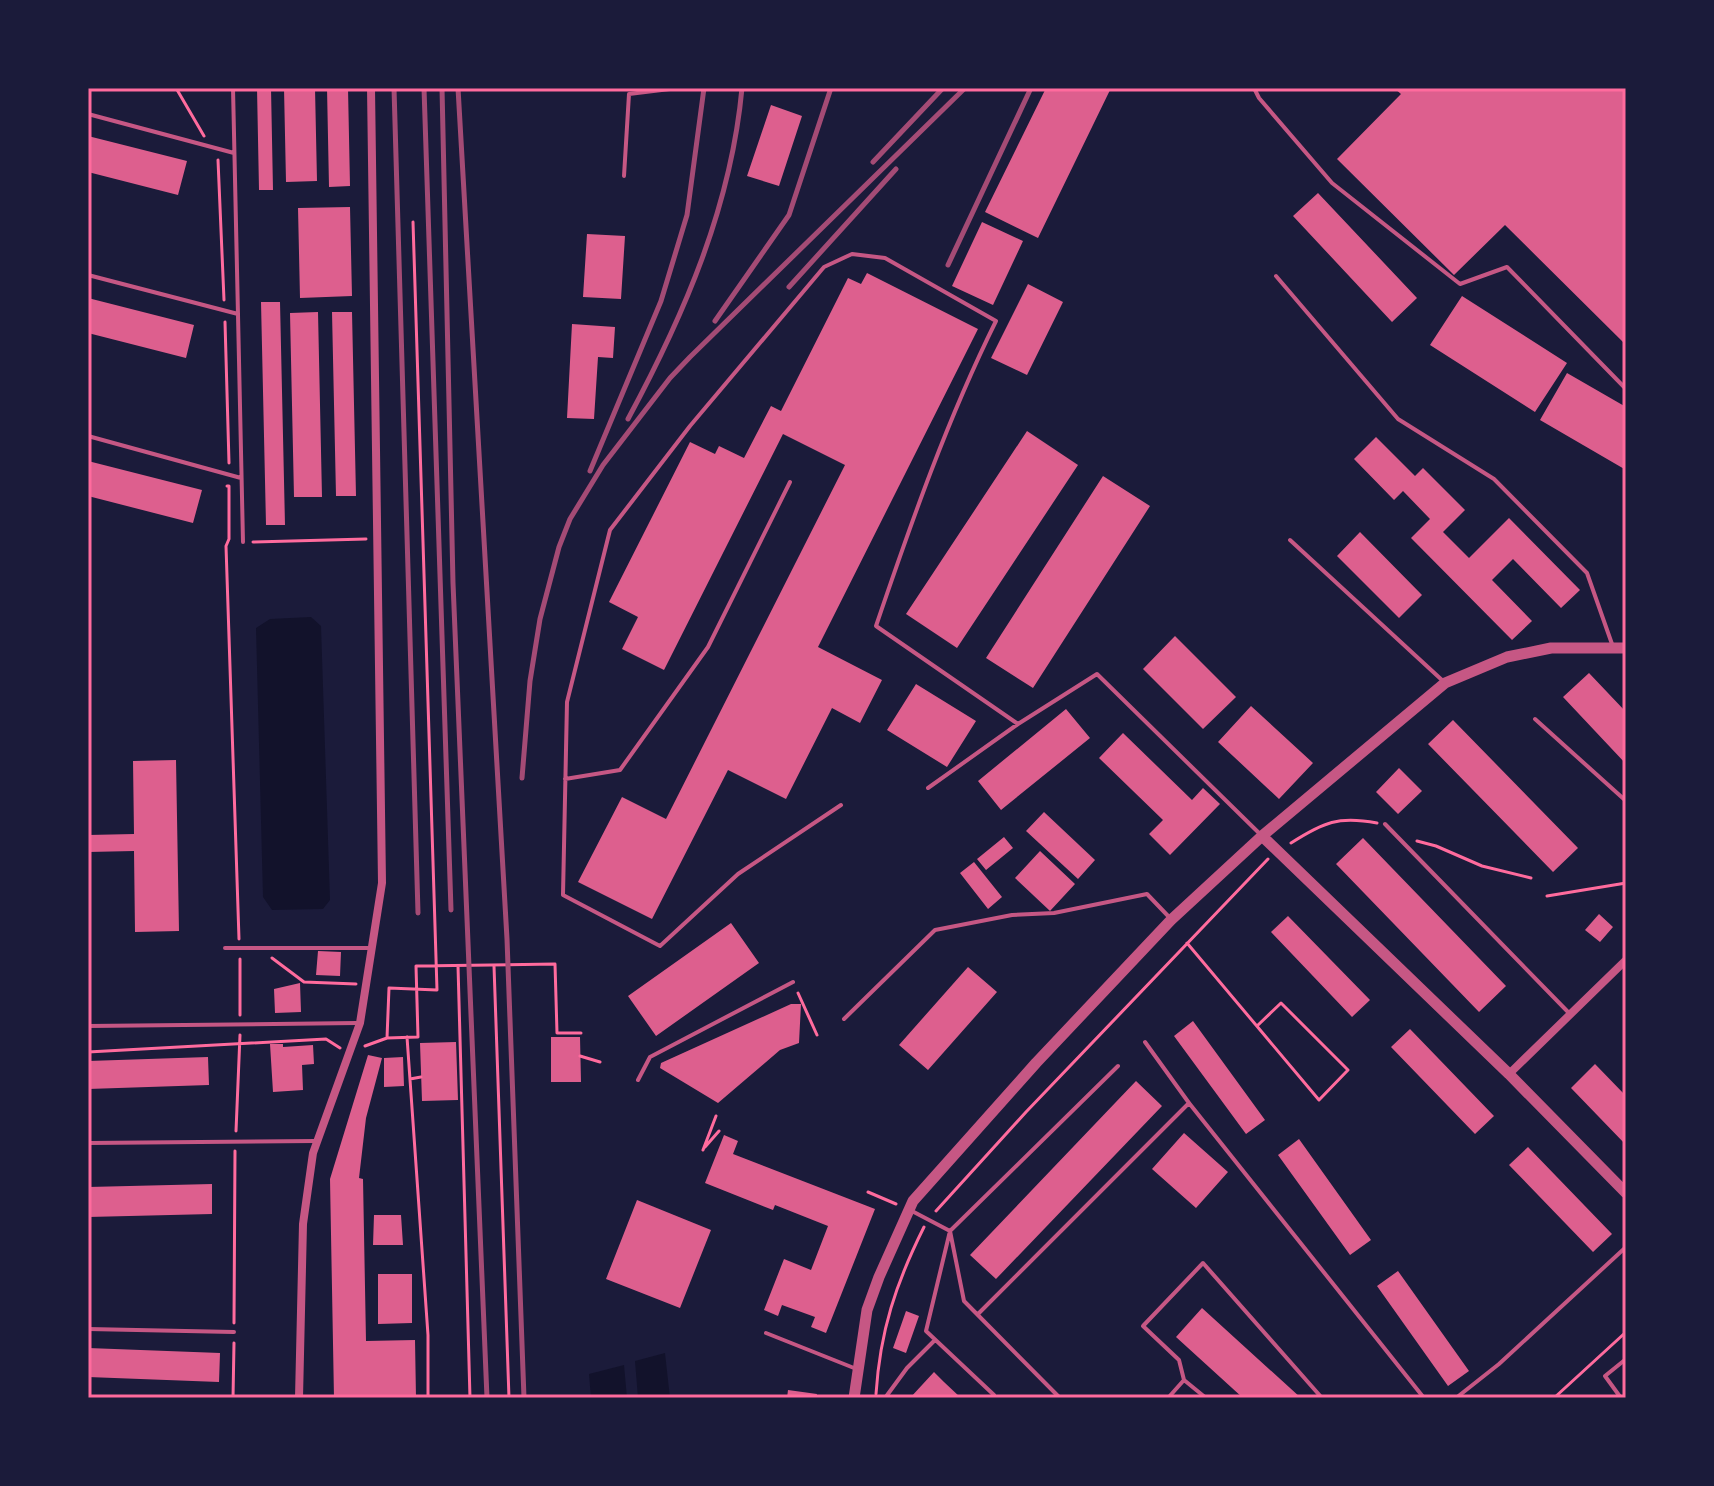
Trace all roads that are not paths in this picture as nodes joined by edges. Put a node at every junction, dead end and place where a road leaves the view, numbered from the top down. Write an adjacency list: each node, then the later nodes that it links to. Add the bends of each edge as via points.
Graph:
1 (233, 88): 6 (lane)
2 (371, 88): 30 (street, via 382,883)
3 (678, 88): 7 (lane, via 629,94)
4 (1254, 88): 11 (lane, via 1332,183 1460,284 1507,267)
5 (88, 114): 6 (lane)
6 (234, 153): 10 (lane)
7 (624, 176)
8 (88, 275): 10 (lane)
9 (1276, 276): 17 (lane, via 1398,419 1494,479 1587,573)
10 (238, 314): 13 (lane)
11 (1626, 389)
12 (88, 436): 13 (lane)
13 (241, 478): 16 (lane)
14 (790, 482): 22 (lane, via 708,647 620,770)
15 (1290, 540): 19 (lane)
16 (243, 542)
17 (1613, 647): 18 (street); 19 (street, via 1551,648 1507,657)
18 (1626, 648)
19 (1445, 683): 27 (street)
20 (1535, 719): 24 (lane)
21 (1018, 724): 22 (lane, via 876,626 962,390 996,321 885,258 852,254 824,267 610,530 567,702); 23 (lane); 27 (lane, via 1097,674)
22 (565, 779): 25 (lane, via 563,895 660,946 738,874)
23 (928, 788)
24 (1626, 801)
25 (841, 805)
26 (1385, 824): 33 (lane)
27 (1262, 836): 28 (street); 39 (street)
28 (1171, 920): 34 (lane, via 1147,894 935,930); 45 (street)
29 (225, 948): 30 (lane)
30 (373, 948): 35 (street)
31 (1626, 960): 33 (street)
32 (793, 982): 40 (lane, via 650,1057)
33 (1571, 1014): 39 (street)
34 (844, 1019)
35 (360, 1023): 36 (lane); 42 (street)
36 (88, 1026)
37 (1145, 1042): 41 (lane)
38 (1118, 1066): 46 (lane)
39 (1509, 1074): 44 (street)
40 (638, 1080)
41 (1189, 1103): 48 (lane); 64 (lane)
42 (317, 1141): 43 (lane); 57 (street, via 303,1224)
43 (88, 1143)
44 (1626, 1193)
45 (909, 1209): 46 (lane); 54 (street, via 867,1310)
46 (950, 1231): 48 (lane, via 964,1301); 52 (lane, via 926,1331)
47 (1626, 1247): 65 (lane)
48 (978, 1314): 60 (lane)
49 (88, 1329): 50 (lane)
50 (234, 1332)
51 (766, 1333): 54 (lane)
52 (935, 1340): 56 (lane); 59 (lane)
53 (1626, 1359): 66 (lane, via 1605,1376)
54 (857, 1369): 58 (street)
55 (1184, 1380): 61 (lane); 62 (lane); 63 (lane, via 1179,1360 1143,1326 1203,1263)
56 (994, 1395)
57 (299, 1398)
58 (854, 1398)
59 (885, 1398)
60 (1060, 1398)
61 (1168, 1398)
62 (1206, 1398)
63 (1322, 1398)
64 (1424, 1398)
65 (1456, 1398)
66 (1621, 1398)

